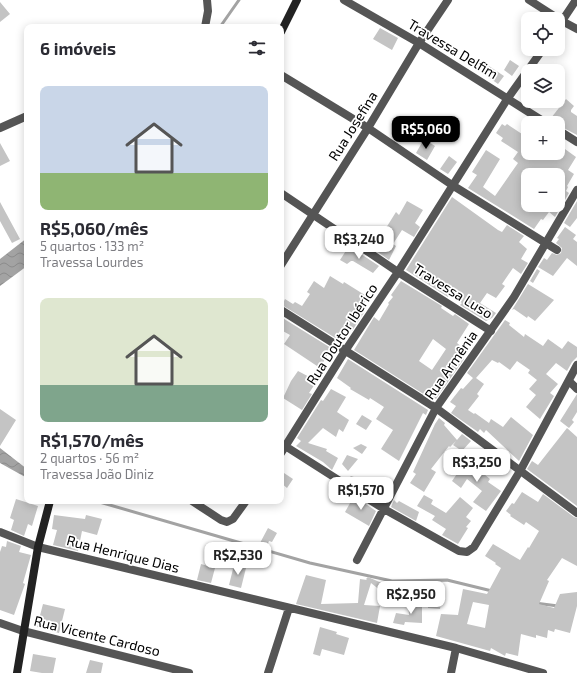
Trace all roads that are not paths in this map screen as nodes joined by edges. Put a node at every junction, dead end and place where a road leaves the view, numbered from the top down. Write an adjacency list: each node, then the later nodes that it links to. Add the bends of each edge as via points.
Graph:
1 (207, 0): 9 (street)
2 (297, 0): 11 (street)
3 (344, 0): 13 (street, Travessa Delfim)
4 (448, 0): 13 (street, Rua Josefina)
5 (529, 0): 7 (street)
6 (576, 0): 8 (street)
7 (544, 12)
8 (565, 16)
9 (206, 24)
10 (565, 25): 12 (street)
11 (284, 26)
12 (577, 29)
13 (419, 43): 16 (street, Travessa Delfim); 20 (street, Rua Josefina)
14 (538, 56): 16 (street, Rua Doutor Ibérico)
15 (284, 77): 20 (street)
16 (508, 98): 17 (street, Travessa Delfim); 23 (street, Rua Doutor Ibérico)
17 (535, 116)
18 (24, 117): 19 (street)
19 (0, 128)
20 (368, 128): 23 (street); 26 (street, Rua Josefina)
21 (565, 134): 22 (street)
22 (577, 142)
23 (452, 185): 27 (street); 30 (street, Rua Doutor Ibérico)
24 (577, 190): 27 (street, Rua Armênia)
25 (284, 195): 26 (street, Travessa Luso)
26 (314, 214): 29 (street, Rua Josefina); 30 (street, Travessa Luso)
27 (546, 244): 28 (street); 32 (street, Rua Armênia)
28 (557, 250)
29 (284, 260)
30 (398, 272): 32 (street, Travessa Luso); 33 (street, Rua Doutor Ibérico)
31 (284, 312): 33 (street)
32 (491, 331): 37 (street, Rua Armênia)
33 (345, 351): 37 (street); 38 (street, Rua Doutor Ibérico)
34 (577, 364): 35 (street)
35 (568, 381): 36 (street); 40 (street)
36 (577, 389)
37 (436, 408): 40 (street); 44 (street, Rua Armênia)
38 (284, 445)
39 (284, 449): 44 (street)
40 (520, 471): 44 (street, via 474,547 467,552); 45 (street)
41 (49, 504): 47 (street)
42 (197, 504): 43 (street, via 227,522 233,519)
43 (244, 504)
44 (384, 509): 48 (street, Rua Armênia)
45 (577, 513)
46 (0, 532): 47 (street, Rua Henrique Dias)
47 (38, 547): 49 (street, Rua Henrique Dias); 51 (street)
48 (357, 560)
49 (289, 608): 52 (street, Rua Henrique Dias); 55 (street)
50 (0, 623): 51 (street, Rua Vicente Cardoso)
51 (23, 631): 53 (street); 54 (street, Rua Vicente Cardoso)
52 (456, 648): 56 (street); 57 (street, Rua Henrique Dias)
53 (17, 673)
54 (189, 673)
55 (268, 673)
56 (451, 673)
57 (543, 673)

